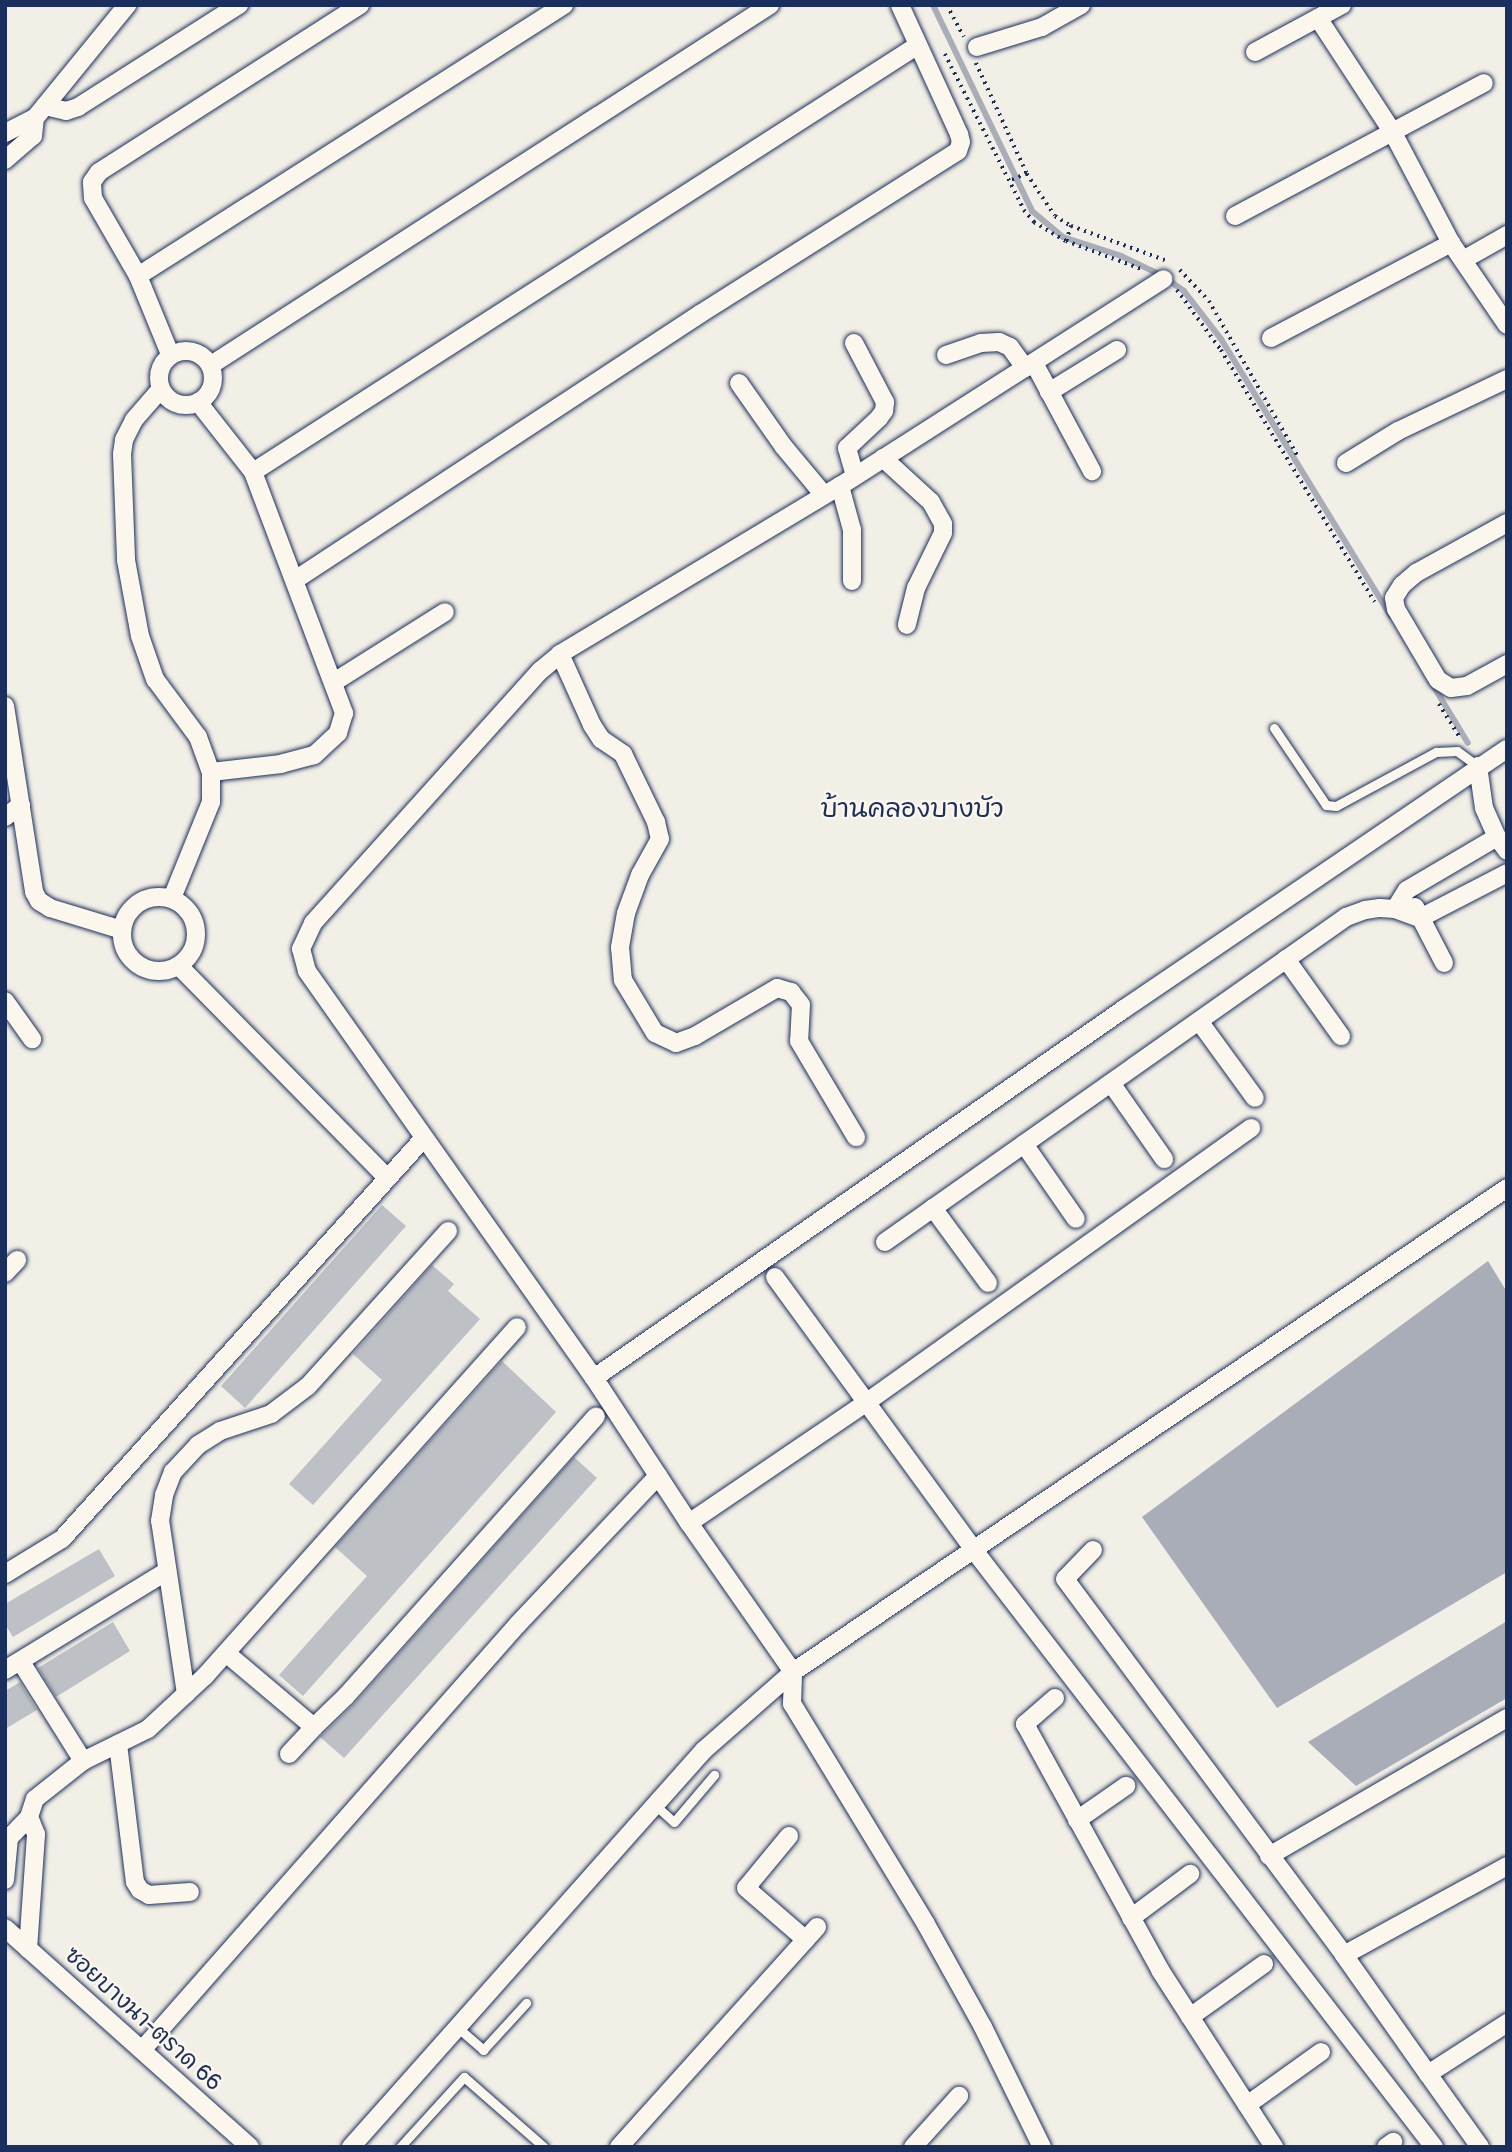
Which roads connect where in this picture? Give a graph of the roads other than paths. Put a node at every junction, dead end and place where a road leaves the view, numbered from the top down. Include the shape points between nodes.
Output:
1 (127, 5) edge
2 (239, 5) edge
3 (360, 5) edge
4 (564, 5) edge
5 (770, 5) edge
6 (900, 5) edge
7 (1081, 5) edge
8 (1342, 5) edge
9 (1318, 18) junction
10 (918, 45) junction
11 (972, 49) road end
12 (1255, 51) dead end
13 (1484, 83) dead end
14 (40, 112) junction
15 (1392, 131) junction
16 (5, 133) edge
17 (5, 160) edge
18 (1235, 216) dead end
19 (1507, 235) edge
20 (1451, 243) junction
21 (1463, 260) junction
22 (138, 276) junction
23 (1164, 279) road end
24 (1507, 325) edge
25 (1271, 338) dead end
26 (854, 343) dead end
27 (1117, 350) dead end
28 (170, 354) junction
29 (946, 355) dead end
30 (211, 366) junction
31 (1029, 366) junction
32 (1507, 379) edge
33 (739, 383) dead end
34 (160, 390) junction
35 (1049, 392) junction
36 (198, 402) junction
37 (883, 458) junction
38 (1346, 463) dead end
39 (1093, 471) dead end
40 (253, 472) junction
41 (848, 481) junction
42 (824, 495) junction
43 (1507, 523) edge
44 (295, 580) junction
45 (852, 581) dead end
46 (445, 612) dead end
47 (906, 625) dead end
48 (560, 654) junction
49 (1507, 664) edge
50 (334, 682) junction
51 (5, 706) edge
52 (1274, 728) dead end
53 (1507, 749) edge
54 (1478, 766) junction
55 (211, 772) junction
56 (21, 805) junction
57 (5, 817) edge
58 (1502, 844) edge
59 (1507, 873) edge
60 (1407, 890) junction
61 (172, 898) junction
62 (1395, 909) junction
63 (1420, 918) junction
64 (122, 930) junction
65 (1286, 959) junction
66 (1444, 963) dead end
67 (179, 966) junction
68 (5, 1001) edge
69 (1199, 1021) junction
70 (1341, 1036) dead end
71 (32, 1039) dead end
72 (1111, 1083) junction
73 (1255, 1098) dead end
74 (1251, 1128) dead end
75 (856, 1137) dead end
76 (423, 1139) junction
77 (1024, 1144) junction
78 (1164, 1159) dead end
79 (387, 1178) junction
80 (1507, 1188) edge
81 (933, 1208) junction
82 (1076, 1219) dead end
83 (448, 1231) dead end
84 (885, 1242) dead end
85 (775, 1277) dead end
86 (988, 1283) dead end
87 (516, 1327) dead end
88 (594, 1378) junction
89 (867, 1402) junction
90 (596, 1416) dead end
91 (658, 1476) junction
92 (689, 1523) junction
93 (973, 1549) junction
94 (1093, 1549) dead end
95 (167, 1571) junction
96 (5, 1574) edge
97 (226, 1653) junction
98 (13, 1666) edge
99 (793, 1672) junction
100 (186, 1694) junction
101 (1055, 1698) dead end
102 (1507, 1718) edge
103 (314, 1727) junction
104 (118, 1744) junction
105 (289, 1754) dead end
106 (83, 1761) junction
107 (714, 1775) dead end
108 (1126, 1786) dead end
109 (655, 1805) junction
110 (29, 1817) junction
111 (1077, 1820) junction
112 (789, 1836) dead end
113 (1269, 1856) junction
114 (1507, 1866) edge
115 (1190, 1874) dead end
116 (5, 1880) edge
117 (190, 1892) dead end
118 (1131, 1918) junction
119 (5, 1928) edge
120 (28, 1950) junction
121 (1344, 1955) junction
122 (1264, 1964) dead end
123 (526, 2003) dead end
124 (1190, 2017) junction
125 (1507, 2023) edge
126 (457, 2027) junction
127 (142, 2050) junction
128 (1321, 2052) dead end
129 (1428, 2074) junction
130 (959, 2096) dead end
131 (1247, 2105) junction
132 (250, 2147) edge
133 (351, 2147) edge
134 (400, 2147) edge
135 (544, 2147) edge
136 (619, 2147) edge
137 (913, 2147) edge
138 (1042, 2147) edge
139 (1274, 2147) edge
140 (1434, 2147) edge
141 (1480, 2147) edge

1 - 14 street
2 - 14 street via 78,107
3 - 22 street via 99,172 92,182 93,198
4 - 22 street
5 - 30 street
6 - 10 street
7 - 11 street via 1042,27
8 - 9 street
9 - 12 street
9 - 15 street
10 - 40 street
10 - 44 street via 959,134 958,151
13 - 15 street
14 - 16 street
14 - 17 street via 33,136
15 - 18 street
15 - 20 street
19 - 21 street
20 - 21 street
20 - 25 street
21 - 24 street
22 - 28 street
23 - 31 street
26 - 41 street via 884,402 884,411 846,448
27 - 35 street
28 - 30 street via 193,351
28 - 34 street via 159,370
29 - 31 street via 999,342
30 - 36 street via 212,386
31 - 35 street
31 - 37 street
32 - 38 street via 1398,431
33 - 42 street
34 - 36 street via 176,404
34 - 55 street via 134,421 122,454 126,559 140,636 155,679 198,737
35 - 39 street
36 - 40 street
37 - 41 street
37 - 47 street via 931,502 943,524
40 - 44 street
41 - 42 street
41 - 45 street
42 - 48 street
43 - 49 street via 1416,573 1394,598 1438,680 1451,688 1466,686
44 - 50 street
46 - 50 street
48 - 75 street via 592,725 601,739 623,754 656,822 660,839 625,912 620,947 623,980 655,1033 676,1043 777,988 791,992 801,1004 799,1041
48 - 76 street via 313,923 301,949 307,971
50 - 55 street via 344,713 338,733 314,755 281,764
51 - 56 street
52 - 54 lane via 1326,805 1336,806 1436,752 1457,751
53 - 54 street
54 - 58 street via 1484,807
54 - 88 street
55 - 61 street via 211,802
56 - 57 street
56 - 64 street via 39,901
58 - 60 street
59 - 63 street
60 - 62 street
60 - 63 street
61 - 64 street via 139,902 124,919
61 - 67 street via 195,923 194,947
62 - 63 street
62 - 65 street via 1356,912
63 - 66 street
64 - 67 street via 122,942 134,962 156,971
65 - 69 street
65 - 70 street
67 - 79 street
68 - 71 street
69 - 72 street
69 - 73 street
72 - 77 street
72 - 78 street
74 - 89 street
76 - 79 street
76 - 88 street
77 - 81 street
77 - 82 street
79 - 96 street via 62,1539
80 - 93 street
81 - 84 street
81 - 86 street
83 - 95 street via 308,1386 271,1414 220,1431 186,1456 173,1472 159,1521
85 - 89 street
87 - 97 street
88 - 91 street
89 - 92 street
89 - 93 street
90 - 103 street
91 - 92 street
91 - 127 street via 518,1624
92 - 99 street
93 - 99 street
93 - 140 street
94 - 113 street via 1065,1579
95 - 98 street
95 - 100 street
97 - 100 street
97 - 103 street
98 - 106 street
99 - 109 street via 704,1750
99 - 138 street via 792,1704 984,2027
100 - 104 street via 148,1729
101 - 111 street via 1025,1724
102 - 113 street
103 - 105 street
104 - 106 street
104 - 117 street via 135,1882 149,1895
106 - 110 street via 35,1799
107 - 109 lane via 674,1822
108 - 111 street
109 - 126 street
110 - 116 street via 9,1838
110 - 120 street via 36,1833
111 - 118 street
112 - 136 street via 746,1888 812,1934
113 - 121 street
114 - 121 street
115 - 118 street
118 - 124 street
119 - 120 street, ซอยบางนา-ตราด 66
120 - 127 street, ซอยบางนา-ตราด 66
121 - 129 street
122 - 124 street
123 - 126 lane via 483,2050
124 - 131 street
125 - 129 street
126 - 133 street
127 - 132 street, ซอยบางนา-ตราด 66
128 - 131 street
129 - 141 street
130 - 137 street
131 - 139 street
134 - 135 lane via 464,2077

